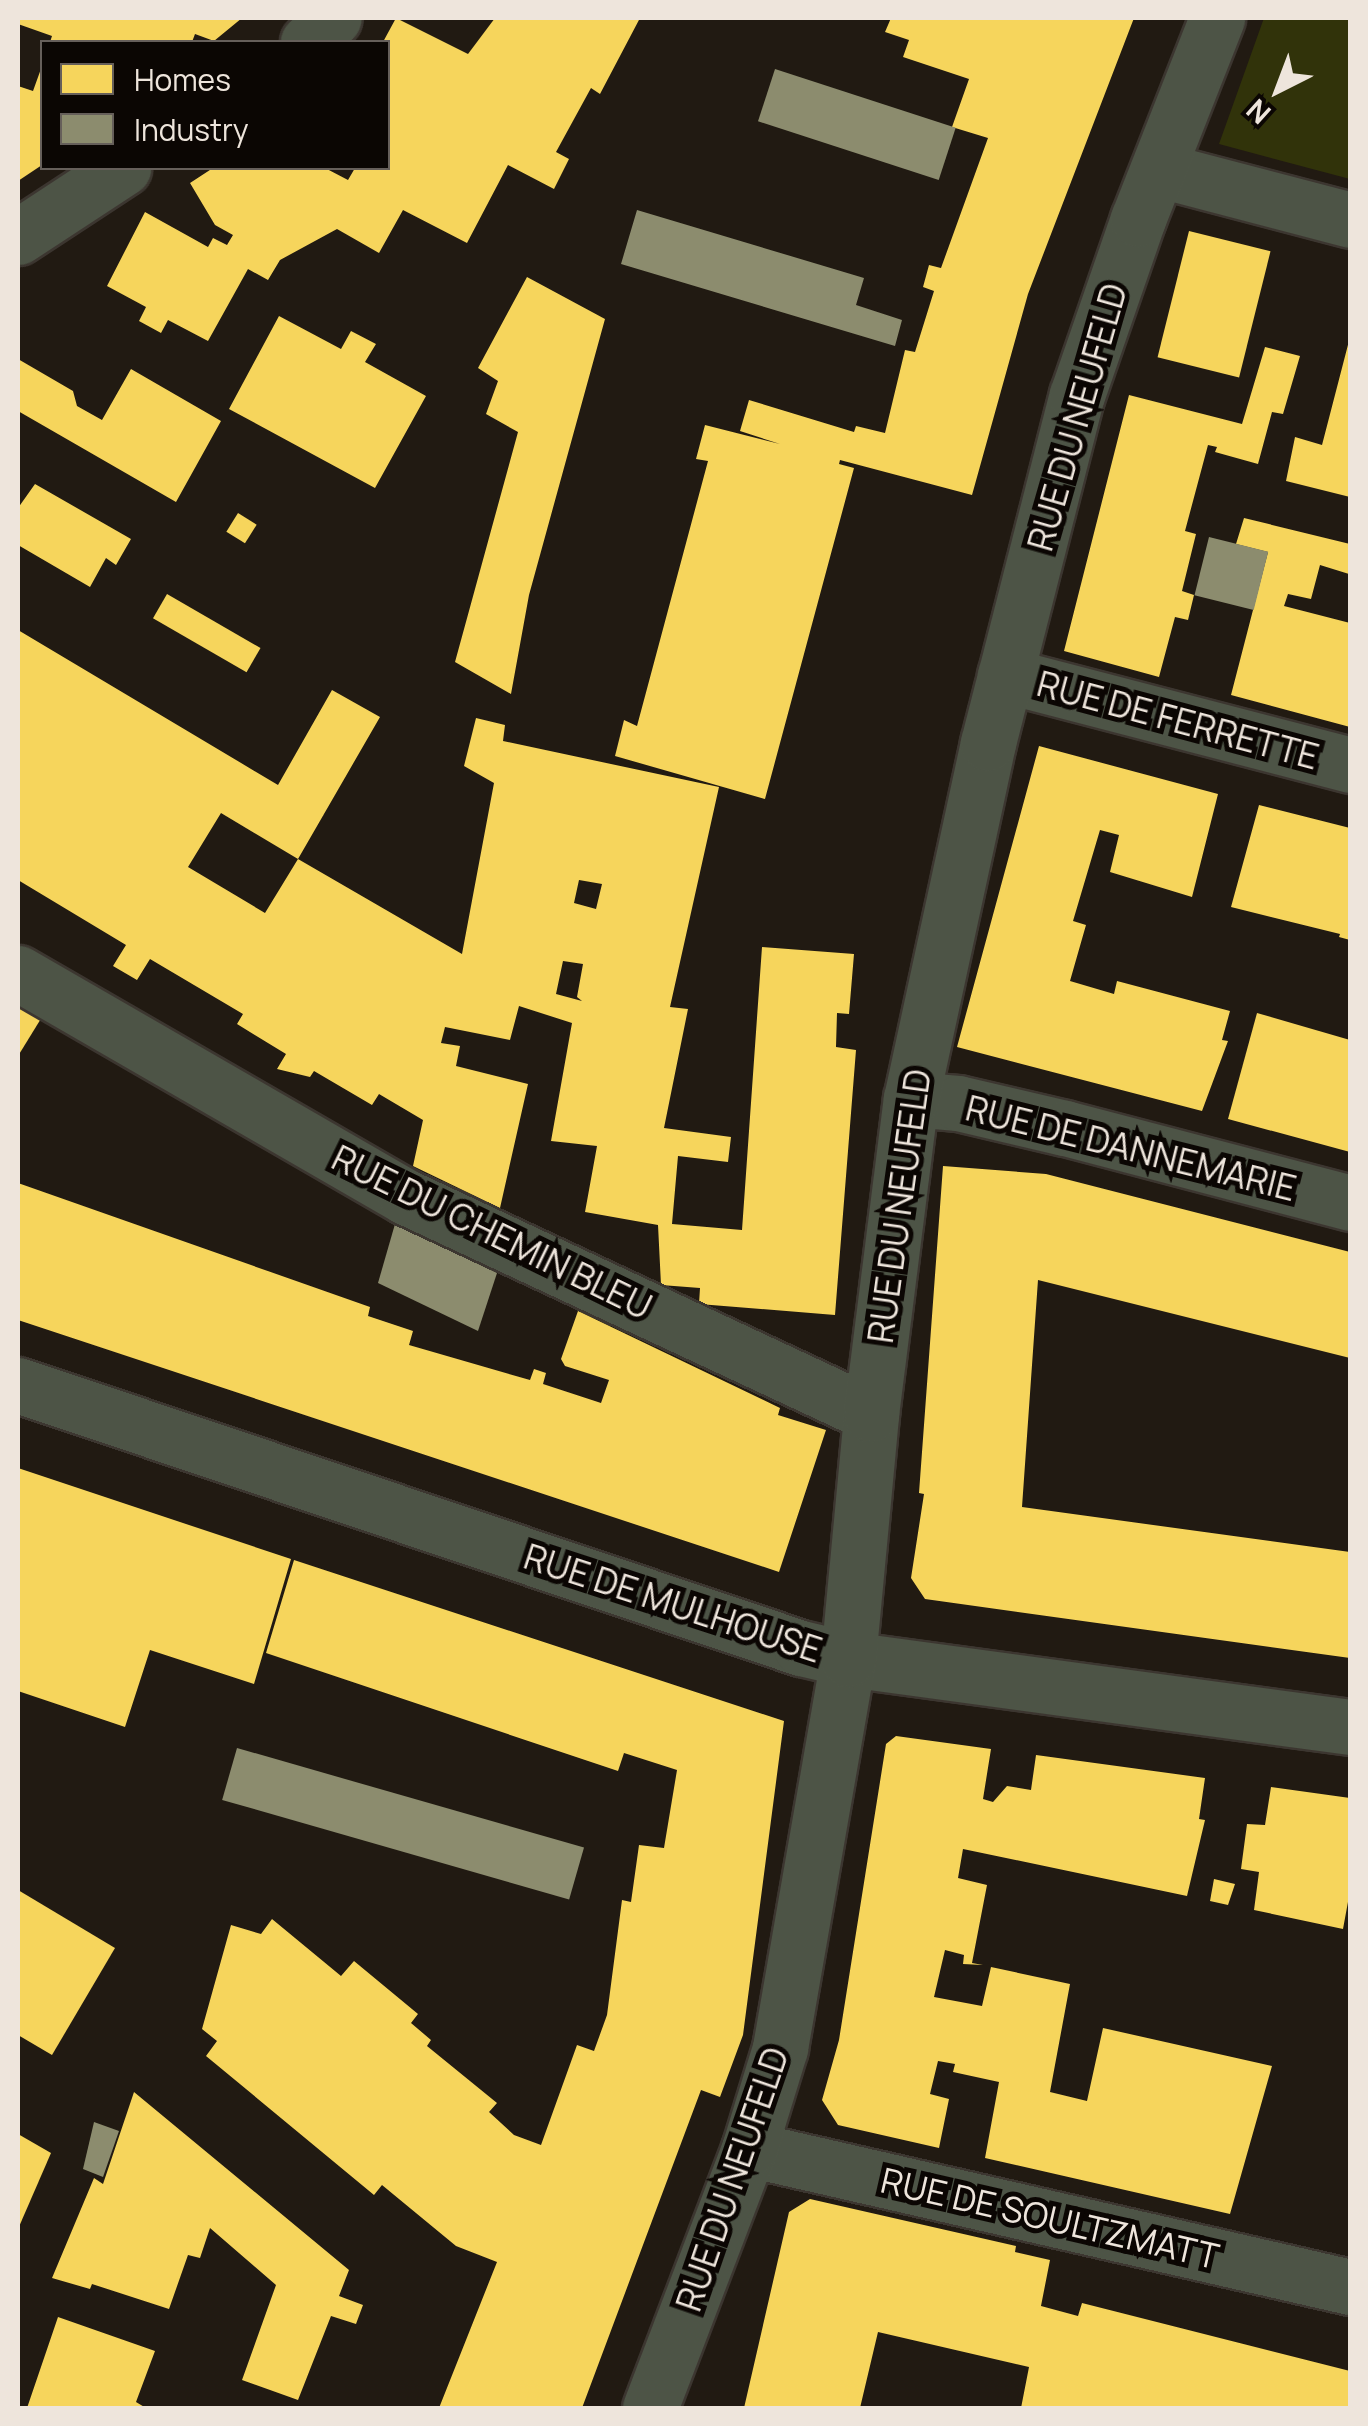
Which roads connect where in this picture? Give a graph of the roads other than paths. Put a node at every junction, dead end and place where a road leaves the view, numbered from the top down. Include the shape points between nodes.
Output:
1 (334, 18) edge
2 (1217, 18) edge
3 (310, 40) edge
4 (120, 170) edge
5 (1160, 170) junction
6 (1350, 220) edge
7 (18, 238) edge
8 (1004, 675) junction
9 (1350, 765) edge
10 (18, 972) edge
11 (911, 1099) junction
12 (1350, 1204) edge
13 (18, 1385) edge
14 (871, 1414) junction
15 (848, 1659) junction
16 (1350, 1728) edge
17 (749, 2149) junction
18 (1350, 2287) edge
19 (650, 2408) edge

1 - 3 street
2 - 5 street, RUE DU NEUFELD
4 - 7 street
5 - 6 street
5 - 8 street, RUE DU NEUFELD via 1077,395
8 - 9 street, RUE DE FERRETTE
8 - 11 street, RUE DU NEUFELD
10 - 14 street, RUE DU CHEMIN BLEU via 406,1197
11 - 12 street, RUE DE DANNEMARIE via 1048,1124
11 - 14 street, RUE DU NEUFELD
13 - 15 street, RUE DE MULHOUSE
14 - 15 street, RUE DU NEUFELD
15 - 16 street, RUE DE MULHOUSE
15 - 17 street, RUE DU NEUFELD via 780,2048
17 - 18 street, RUE DE SOULTZMATT
17 - 19 street, RUE DU NEUFELD

